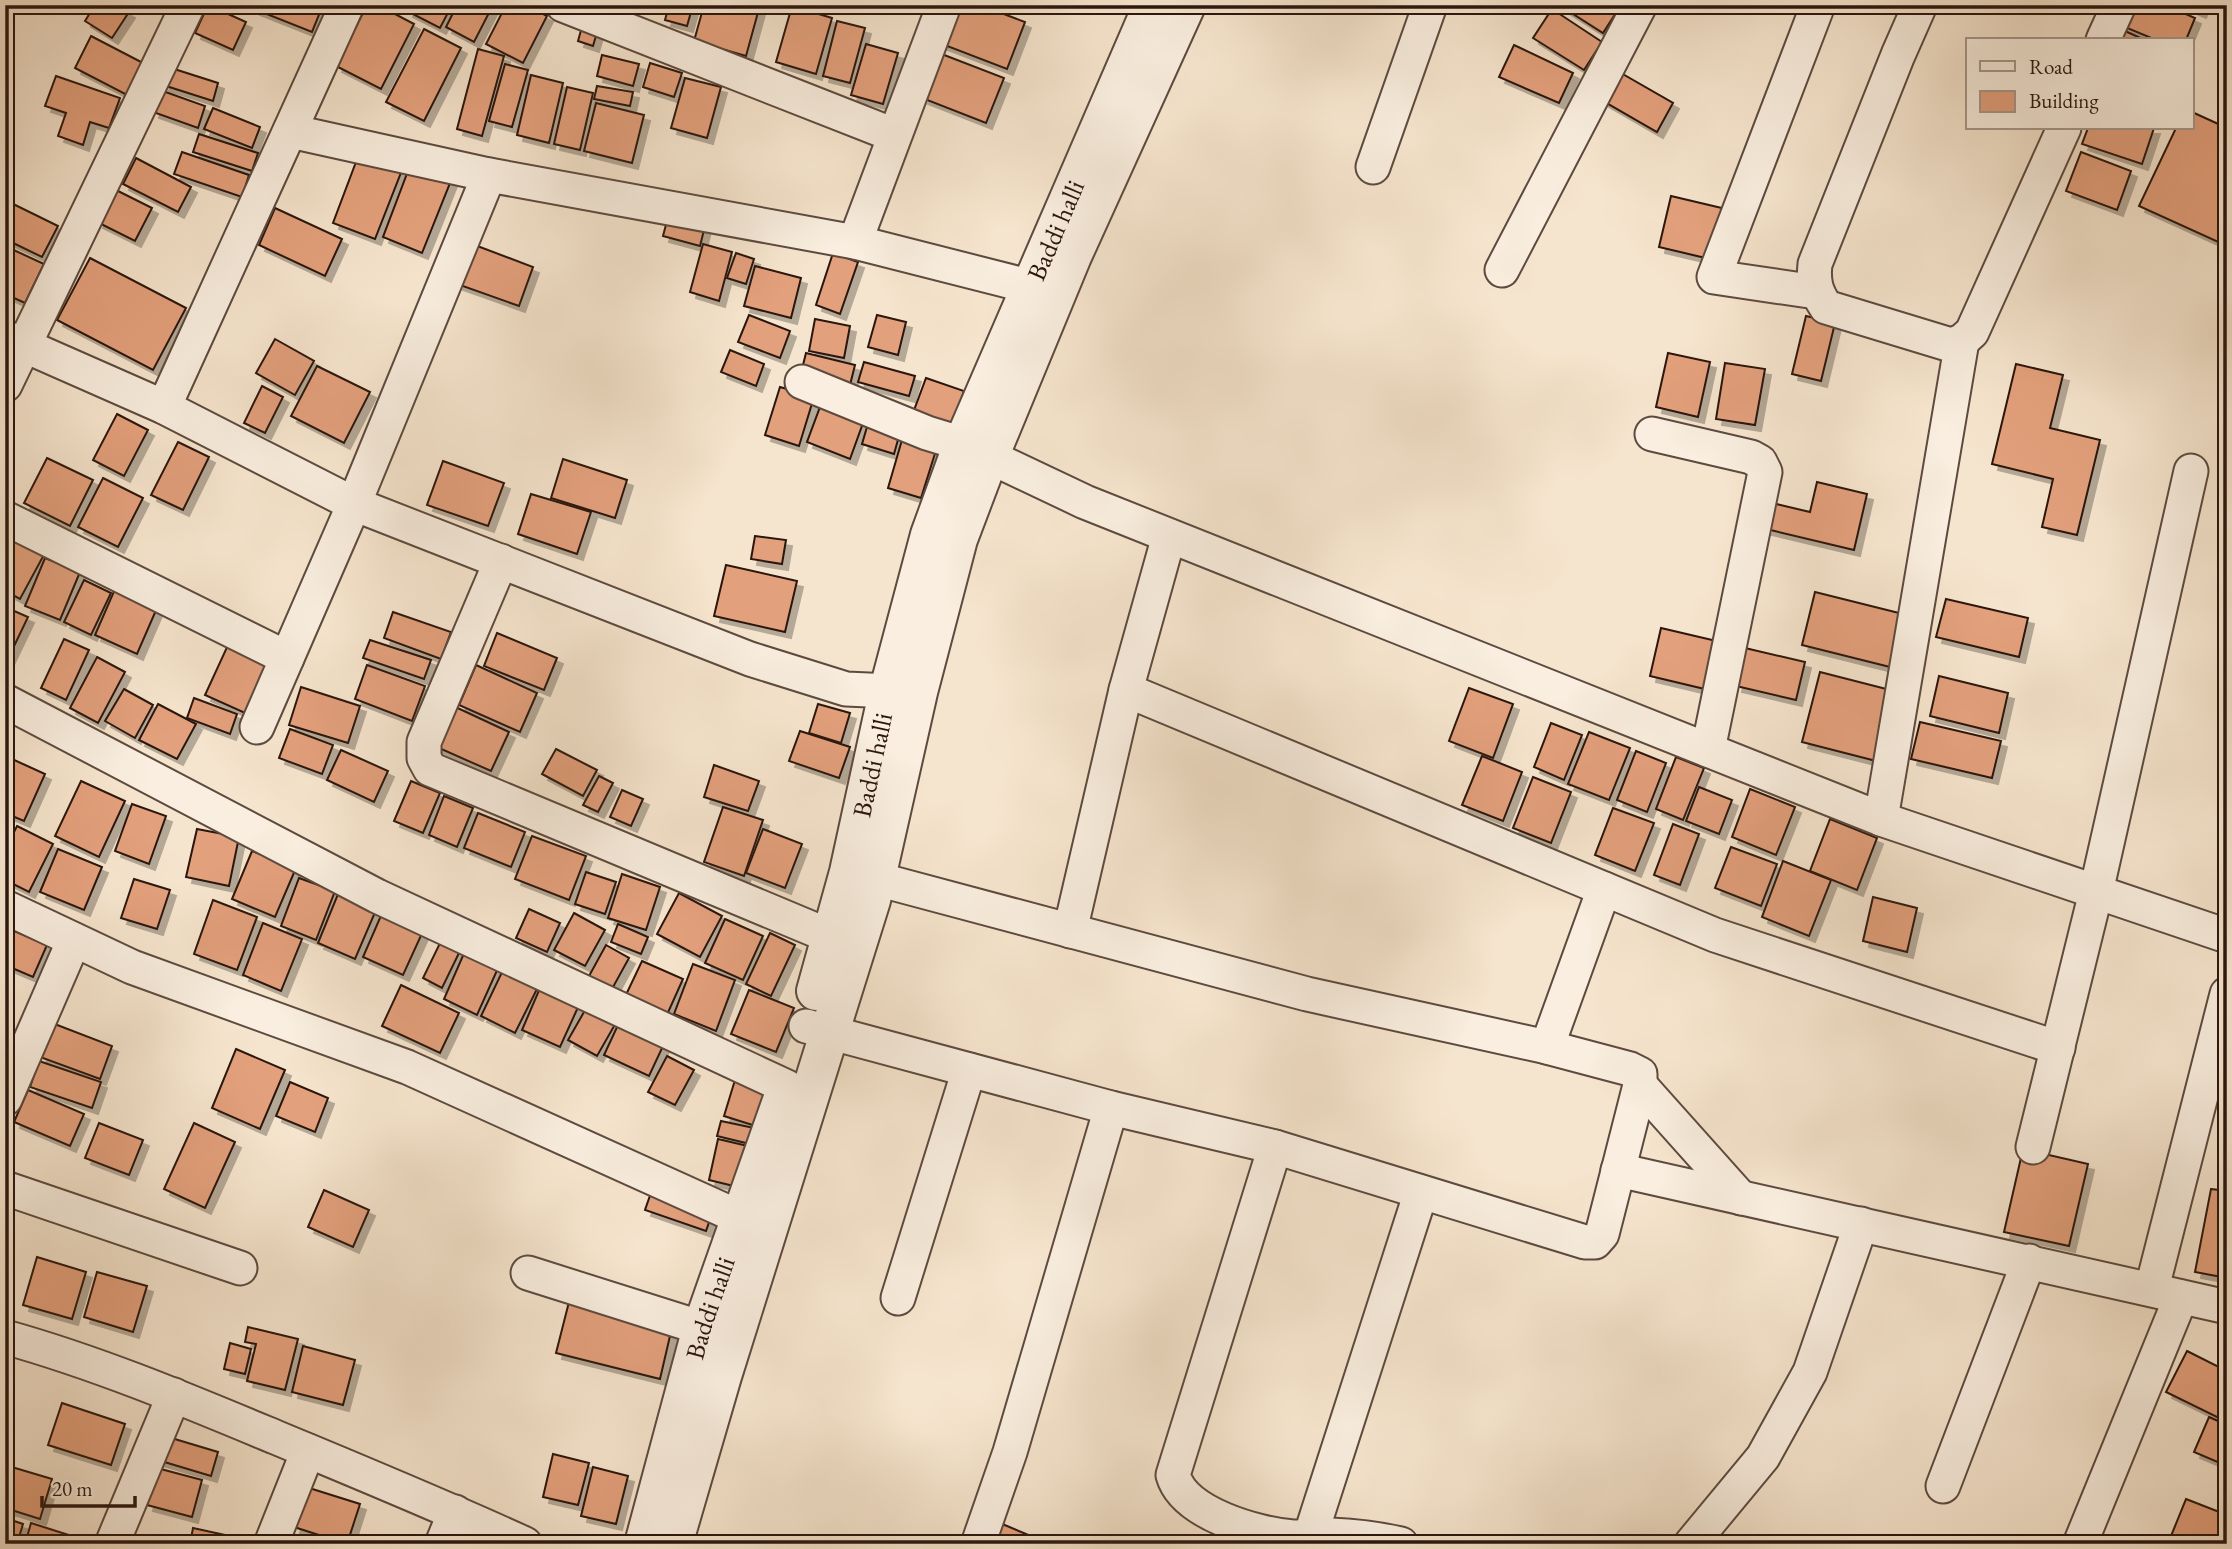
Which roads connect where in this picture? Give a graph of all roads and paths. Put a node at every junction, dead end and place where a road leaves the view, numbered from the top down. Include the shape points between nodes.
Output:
1 (188, 5) edge
2 (347, 5) edge
3 (563, 5) edge
4 (944, 5) edge
5 (1153, 5) edge
6 (1186, 5) edge
7 (1430, 5) edge
8 (1640, 5) edge
9 (1818, 5) edge
10 (1920, 5) edge
11 (2119, 5) edge
12 (2104, 38) edge
13 (2063, 130) edge
14 (290, 131) junction
15 (894, 135) junction
16 (1373, 167) dead end
17 (489, 175) junction
18 (855, 242) junction
19 (1502, 270) dead end
20 (1032, 287) junction
21 (1816, 292) junction
22 (15, 341) edge
23 (1962, 341) junction
24 (802, 382) dead end
25 (5, 385) edge
26 (164, 407) junction
27 (1652, 434) dead end
28 (976, 450) junction
29 (2191, 471) dead end
30 (354, 504) junction
31 (5, 518) edge
32 (1169, 536) junction
33 (501, 561) junction
34 (287, 658) junction
35 (1126, 690) junction
36 (903, 692) junction
37 (5, 701) edge
38 (257, 727) dead end
39 (1709, 750) junction
40 (1881, 819) junction
41 (877, 879) junction
42 (1604, 889) junction
43 (2096, 892) junction
44 (5, 907) edge
45 (1070, 931) junction
46 (2227, 936) edge
47 (832, 937) junction
48 (74, 940) junction
49 (2227, 994) edge
50 (818, 1029) junction
51 (1547, 1047) junction
52 (2058, 1048) junction
53 (969, 1070) junction
54 (1640, 1084) junction
55 (786, 1087) junction
56 (5, 1100) edge
57 (1111, 1108) junction
58 (1275, 1147) junction
59 (2032, 1147) dead end
60 (1618, 1170) junction
61 (5, 1188) edge
62 (1422, 1192) junction
63 (1741, 1198) junction
64 (739, 1217) junction
65 (1861, 1224) junction
66 (2029, 1261) junction
67 (240, 1268) dead end
68 (528, 1273) dead end
69 (2167, 1292) junction
70 (898, 1298) dead end
71 (2227, 1307) edge
72 (702, 1328) junction
73 (5, 1337) edge
74 (174, 1395) junction
75 (308, 1451) junction
76 (1942, 1486) dead end
77 (455, 1512) junction
78 (1310, 1537) junction
79 (112, 1544) edge
80 (271, 1544) edge
81 (442, 1544) edge
82 (525, 1544) edge
83 (644, 1544) edge
84 (673, 1544) edge
85 (978, 1544) edge
86 (1401, 1544) edge
87 (1690, 1544) edge
88 (2080, 1544) edge

1 - 22 street
2 - 14 street
3 - 15 street
4 - 15 street
5 - 20 street, Baddi halli
6 - 28 street via 1072,256
7 - 16 street
8 - 19 street
9 - 21 street via 1714,277
10 - 21 street via 1815,264
11 - 12 street
13 - 23 street via 1972,332
14 - 17 street
14 - 26 street
15 - 18 street
17 - 18 street
17 - 30 street
18 - 20 street
20 - 28 street, Baddi halli
21 - 23 street via 1826,306 1951,345
22 - 25 street
22 - 26 street
23 - 40 street
24 - 28 street
26 - 30 street
27 - 39 street via 1751,457 1765,472
28 - 32 street via 1084,502
28 - 36 street, Baddi halli via 930,535
29 - 43 street
30 - 33 street
30 - 34 street
31 - 34 street
32 - 35 street
32 - 39 street
33 - 36 street via 750,659 846,690
33 - 47 street via 424,742 430,769
34 - 38 street
35 - 42 street
35 - 45 street
36 - 41 street
36 - 47 street, Baddi halli
37 - 55 street via 377,896
39 - 40 street
40 - 43 street
41 - 45 street
41 - 50 street
42 - 51 street
42 - 52 street via 1715,935
43 - 46 street
43 - 52 street
44 - 48 street
45 - 51 street via 1307,994
47 - 50 street, Baddi halli
48 - 56 street
48 - 64 street via 132,967 407,1067
49 - 69 street
50 - 53 street
50 - 55 street, Baddi halli
50 - 84 street
51 - 54 street via 1630,1069 1640,1074
52 - 59 street
53 - 57 street
53 - 70 street
54 - 60 street
54 - 63 street
55 - 64 street, Baddi halli
57 - 58 street
57 - 85 street via 1010,1452
58 - 62 street
58 - 78 street via 1173,1475 1180,1490 1196,1505 1218,1516 1255,1530
60 - 62 street via 1602,1234 1595,1242
60 - 63 street
61 - 67 street
62 - 78 street
63 - 65 street
64 - 72 street, Baddi halli
65 - 66 street
65 - 87 street via 1810,1372 1763,1457
66 - 69 street
66 - 76 street
68 - 72 street
69 - 71 street
69 - 88 street
72 - 83 street, Baddi halli
73 - 74 street
74 - 75 street
74 - 79 street
75 - 77 street
75 - 80 street
77 - 81 street
77 - 82 street
78 - 86 street

